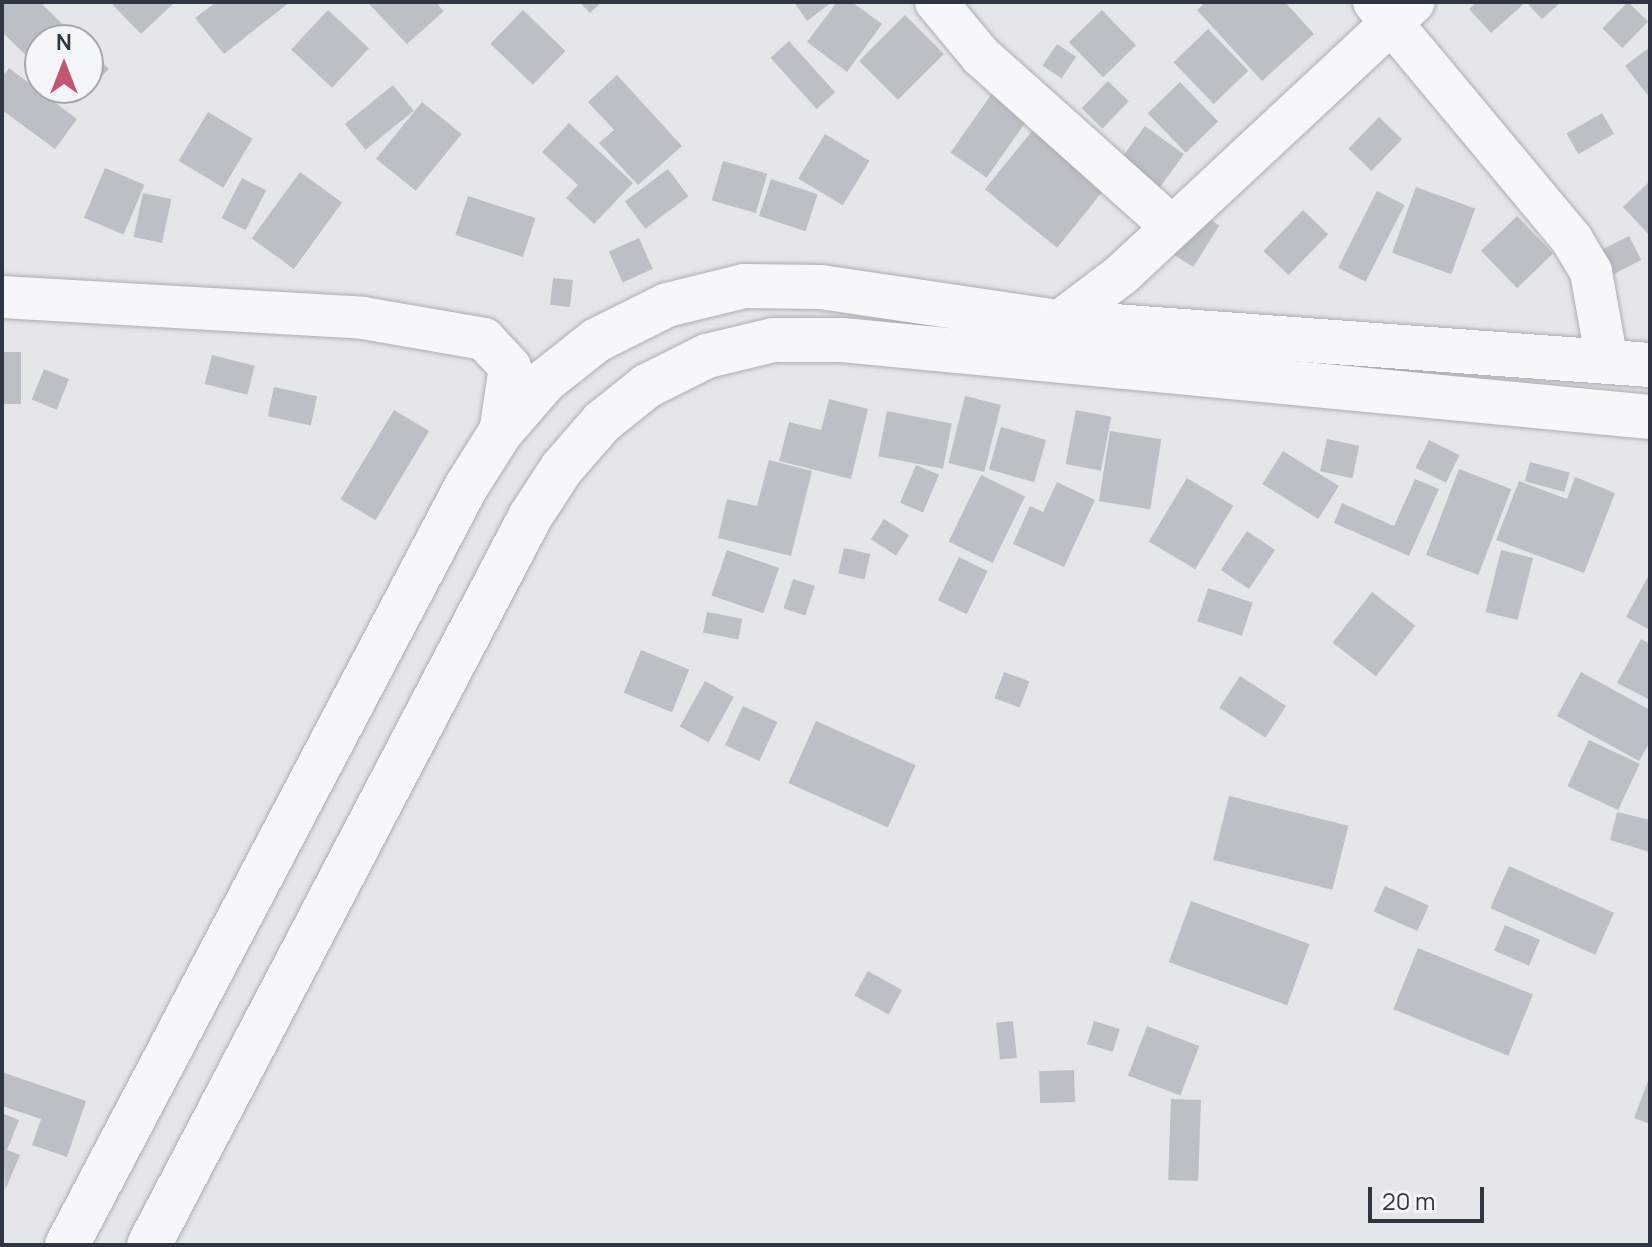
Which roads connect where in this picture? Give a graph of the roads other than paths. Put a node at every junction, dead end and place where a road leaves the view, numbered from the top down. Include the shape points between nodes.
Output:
1 (936, 2) edge
2 (1392, 9) edge
3 (1172, 227) junction
4 (2, 297) edge
5 (1059, 322) junction
6 (1607, 362) junction
7 (1650, 365) edge
8 (1650, 417) edge
9 (500, 433) junction
10 (67, 1245) edge
11 (149, 1245) edge

1 - 3 street via 981,56
2 - 3 street
2 - 6 street via 1572,240 1591,272
3 - 5 street
4 - 9 street via 363,318 484,339 510,367
5 - 6 street
5 - 9 street via 821,287 744,286 667,305 597,340 545,381
6 - 7 street
8 - 11 street via 842,340 773,340 707,356 647,386 602,422 562,468 530,517
9 - 10 street via 466,487

